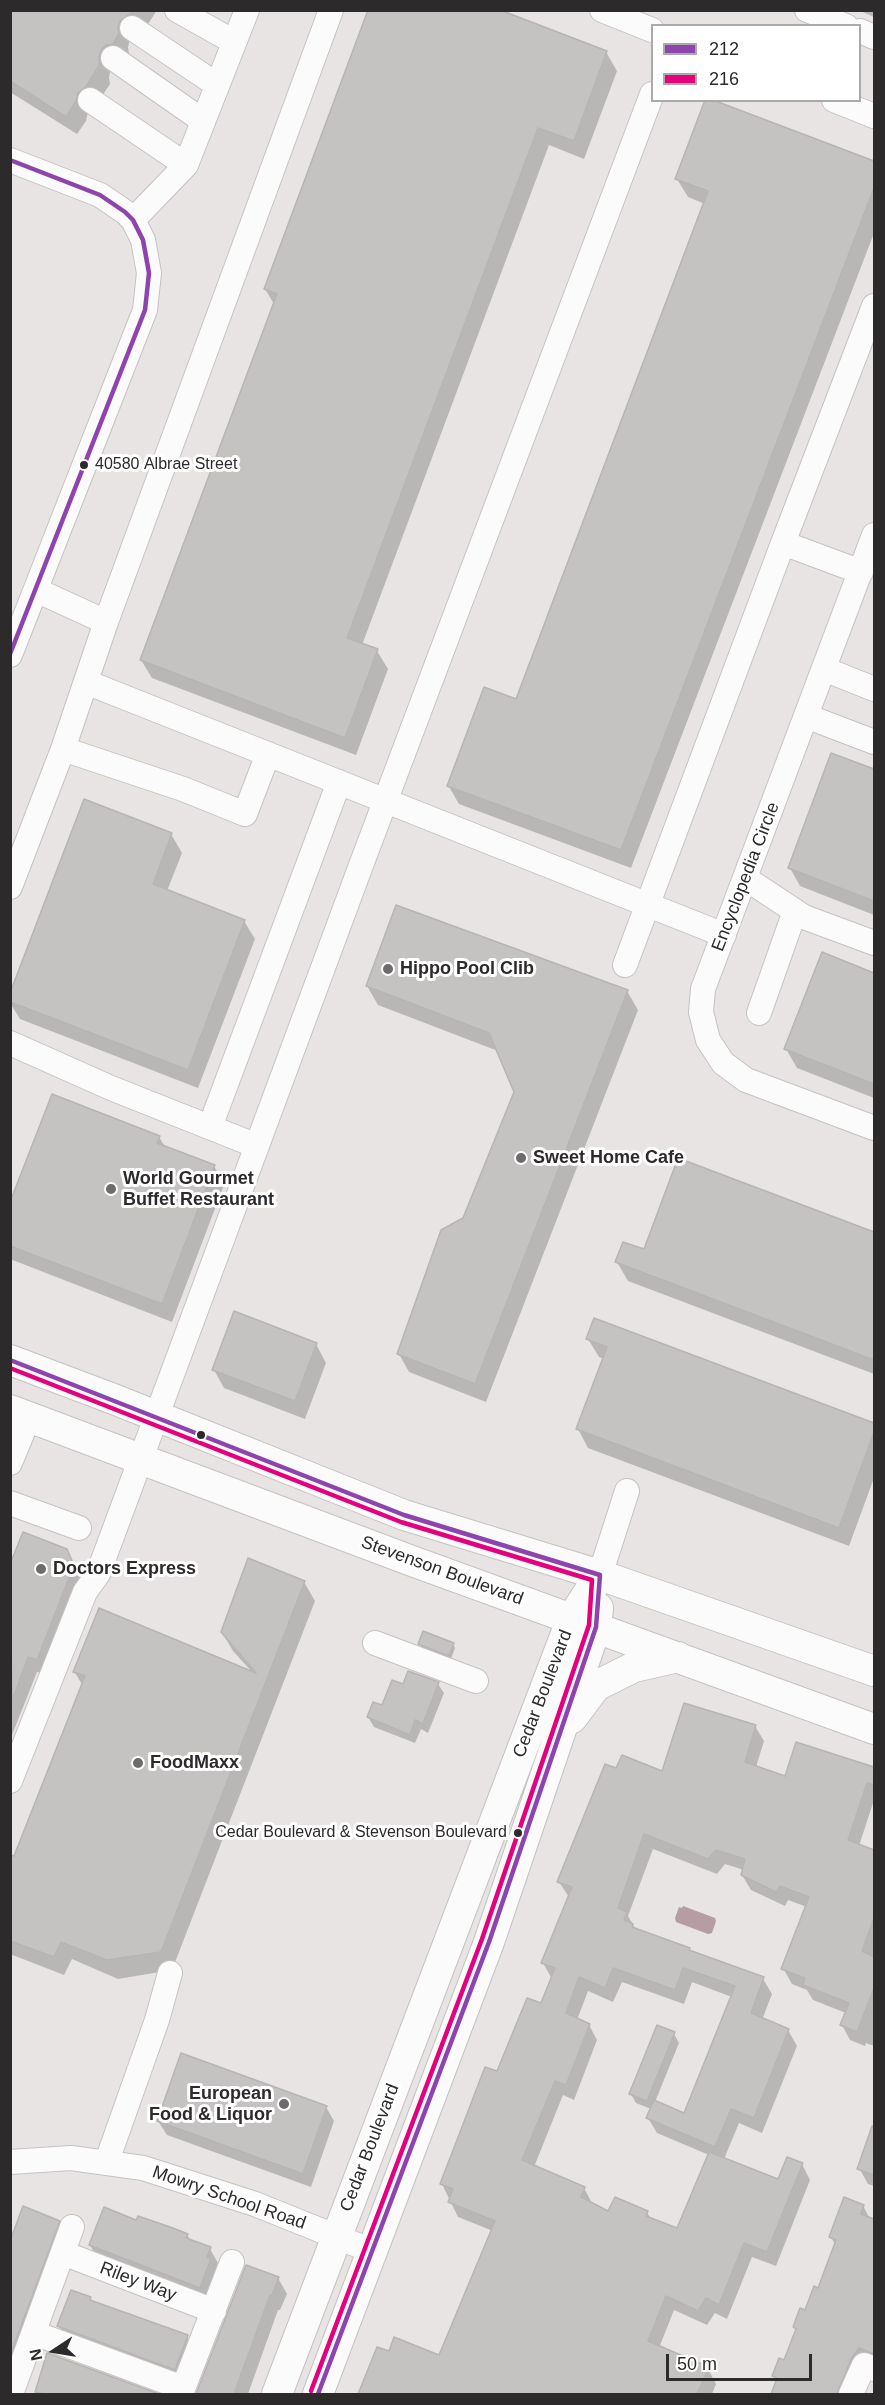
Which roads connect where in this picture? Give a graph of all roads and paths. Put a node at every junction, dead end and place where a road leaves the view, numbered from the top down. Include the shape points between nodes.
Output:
1 (177, 10) edge
2 (247, 10) edge
3 (331, 10) edge
4 (602, 10) edge
5 (807, 10) edge
6 (841, 24) edge
7 (132, 28) dead end
8 (651, 30) edge
9 (234, 42) junction
10 (113, 58) dead end
11 (217, 85) junction
12 (651, 97) edge
13 (90, 100) dead end
14 (839, 102) edge
15 (874, 116) edge
16 (203, 121) junction
17 (10, 160) edge
18 (186, 165) junction
19 (133, 220) junction
20 (874, 306) edge
21 (874, 536) edge
22 (783, 543) junction
23 (861, 572) junction
24 (36, 590) junction
25 (106, 622) junction
26 (10, 655) edge
27 (824, 669) junction
28 (86, 682) junction
29 (874, 689) edge
30 (806, 716) junction
31 (874, 741) edge
32 (63, 749) junction
33 (268, 754) junction
34 (339, 782) junction
35 (386, 801) junction
36 (745, 879) junction
37 (10, 887) edge
38 (646, 904) junction
39 (795, 911) junction
40 (724, 935) junction
41 (874, 943) edge
42 (624, 965) dead end
43 (759, 1014) dead end
44 (10, 1042) edge
45 (210, 1127) junction
46 (874, 1128) edge
47 (257, 1146) junction
48 (10, 1360) edge
49 (20, 1414) edge
50 (157, 1416) junction
51 (141, 1459) junction
52 (10, 1463) edge
53 (627, 1491) dead end
54 (10, 1503) edge
55 (79, 1528) dead end
56 (600, 1575) junction
57 (584, 1622) junction
58 (375, 1644) dead end
59 (678, 1657) junction
60 (874, 1671) edge
61 (476, 1681) dead end
62 (874, 1729) edge
63 (558, 1737) junction
64 (10, 1781) edge
65 (170, 1973) dead end
66 (106, 2161) junction
67 (10, 2162) edge
68 (72, 2227) dead end
69 (337, 2237) junction
70 (372, 2251) junction
71 (63, 2253) junction
72 (232, 2262) dead end
73 (214, 2311) junction
74 (34, 2333) junction
75 (874, 2368) edge
76 (182, 2391) edge
77 (11, 2394) edge
78 (277, 2394) edge
79 (318, 2394) edge
80 (851, 2394) edge

1 - 9 street
2 - 9 street
3 - 25 street
4 - 8 street
5 - 6 street
7 - 11 street
9 - 11 street
10 - 16 street
11 - 16 street
12 - 35 street
13 - 18 street
14 - 15 street
16 - 18 street
17 - 19 street via 100,195
18 - 19 street
19 - 24 street via 149,273 145,310
20 - 22 street
21 - 23 street, Encyclopedia Circle
22 - 23 street
22 - 38 street
23 - 27 street, Encyclopedia Circle
24 - 25 street
24 - 26 street
25 - 28 street
27 - 29 street
27 - 30 street, Encyclopedia Circle
28 - 32 street
28 - 33 street
30 - 31 street
30 - 36 street, Encyclopedia Circle
32 - 33 street via 245,814
32 - 37 street
33 - 34 street
34 - 35 street
34 - 45 street
35 - 38 street
35 - 47 street
36 - 39 street
36 - 40 street, Encyclopedia Circle
38 - 40 street
38 - 42 street
39 - 41 street
39 - 43 street
40 - 46 street, Encyclopedia Circle via 703,989 701,1012 708,1040 723,1063 746,1080
44 - 45 street
45 - 47 street
47 - 50 street
48 - 50 main road
49 - 51 main road, Stevenson Boulevard
49 - 52 street
50 - 51 street
50 - 56 main road via 404,1515
51 - 57 main road, Stevenson Boulevard
51 - 64 street via 98,1574 85,1592
53 - 56 street
54 - 55 street
56 - 57 main road, Cedar Boulevard
56 - 60 main road
57 - 59 main road, Stevenson Boulevard
57 - 63 main road, Cedar Boulevard
57 - 69 main road, Cedar Boulevard
58 - 61 street
59 - 62 main road, Stevenson Boulevard
59 - 63 main road via 634,1667 596,1686
63 - 70 main road, Cedar Boulevard via 489,1942
65 - 66 street
66 - 67 street, Mowry School Road via 71,2158
66 - 69 street, Mowry School Road via 185,2180
68 - 71 street
69 - 70 street, Mowry School Road
69 - 78 main road, Cedar Boulevard
70 - 79 main road, Cedar Boulevard
71 - 73 street, Riley Way
71 - 74 street
72 - 73 street
73 - 76 street
74 - 76 street
74 - 77 street
75 - 80 street via 864,2364

